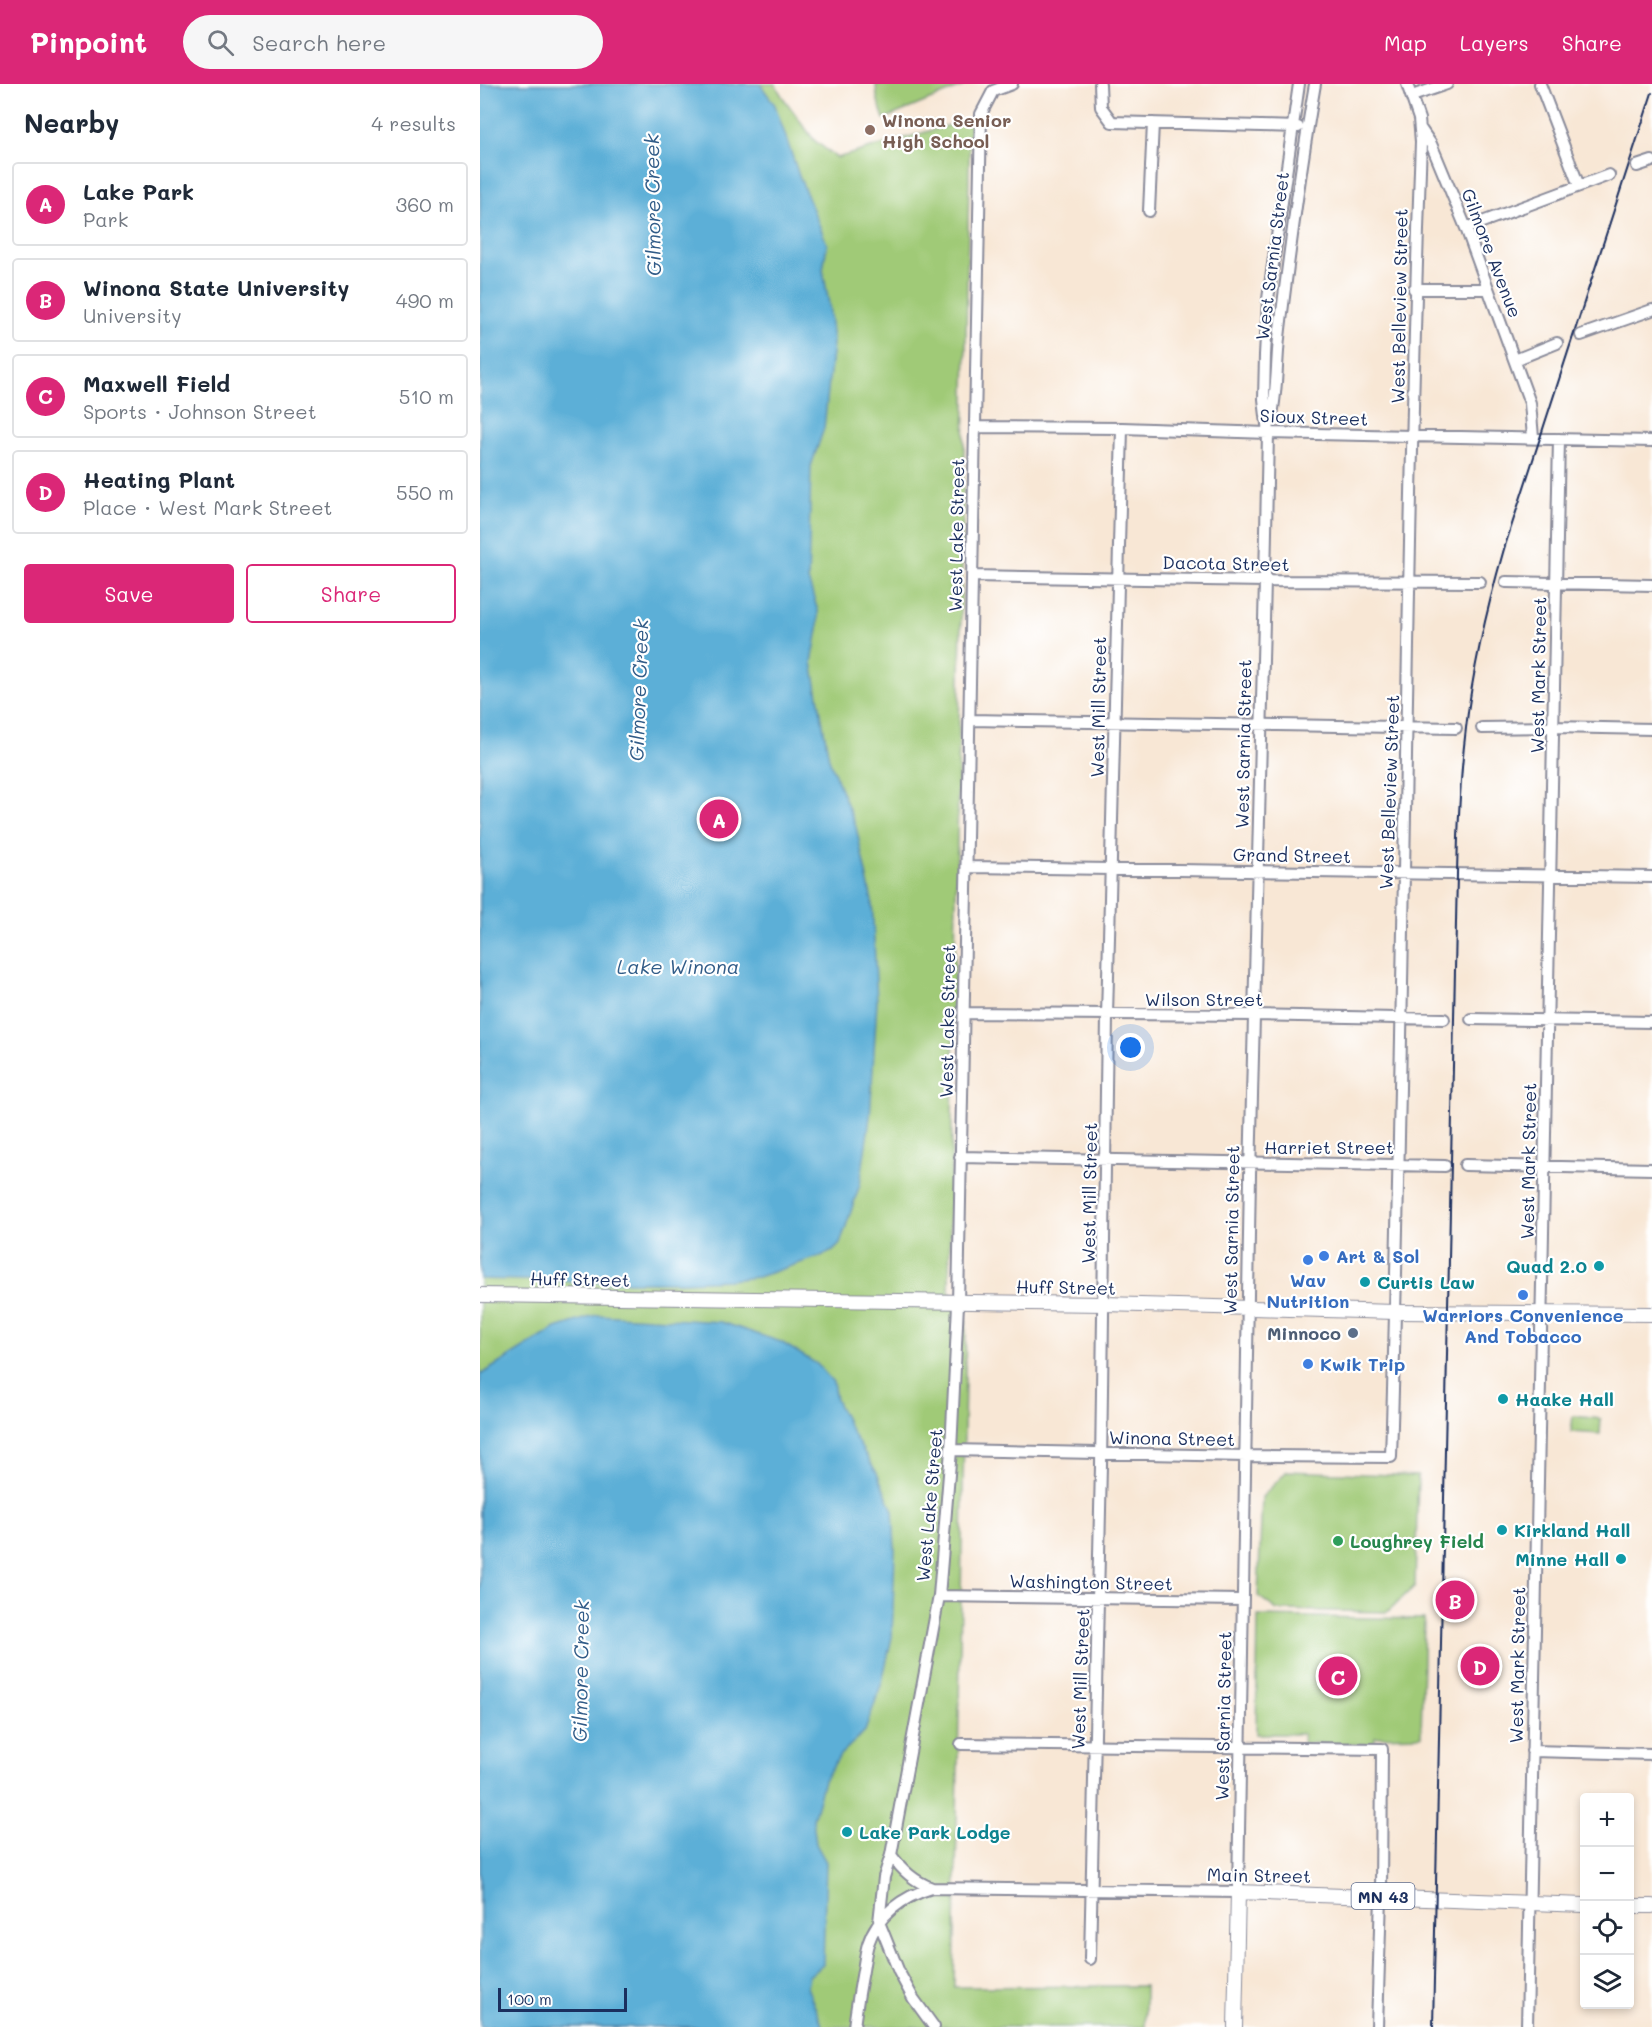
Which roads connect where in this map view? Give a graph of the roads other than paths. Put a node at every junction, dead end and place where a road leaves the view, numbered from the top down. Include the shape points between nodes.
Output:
1 (1012, 84) edge
2 (1100, 84) edge
3 (1299, 84) edge
4 (1315, 84) edge
5 (1407, 84) edge
6 (1447, 84) edge
7 (1540, 84) edge
8 (1412, 96) junction
9 (1153, 123) junction
10 (1292, 127) junction
11 (1308, 127) junction
12 (1420, 128) junction
13 (1652, 161) edge
14 (1637, 166) dead end
15 (1609, 175) dead end
16 (1579, 186) junction
17 (1149, 211) dead end
18 (1466, 228) junction
19 (1414, 289) junction
20 (1488, 290) junction
21 (1652, 310) edge
22 (1581, 334) dead end
23 (1557, 343) dead end
24 (1515, 360) junction
25 (975, 428) junction
26 (1122, 428) junction
27 (1268, 433) junction
28 (1413, 436) junction
29 (1533, 437) junction
30 (1559, 439) junction
31 (1652, 441) edge
32 (972, 576) junction
33 (1118, 578) junction
34 (1265, 581) junction
35 (1410, 581) junction
36 (1480, 582) dead end
37 (1506, 582) dead end
38 (1555, 582) junction
39 (1652, 585) edge
40 (971, 720) junction
41 (1114, 724) junction
42 (1261, 725) junction
43 (1554, 727) junction
44 (1408, 728) junction
45 (1456, 728) dead end
46 (1482, 728) dead end
47 (1652, 729) edge
48 (967, 867) junction
49 (1112, 869) junction
50 (1259, 872) junction
51 (1403, 874) junction
52 (1550, 876) junction
53 (1652, 876) edge
54 (964, 1013) junction
55 (1107, 1016) junction
56 (1254, 1016) junction
57 (1400, 1019) junction
58 (1444, 1019) dead end
59 (1471, 1019) dead end
60 (1547, 1020) junction
61 (1652, 1022) edge
62 (960, 1157) junction
63 (1106, 1161) junction
64 (1251, 1163) junction
65 (1398, 1164) junction
66 (1465, 1165) dead end
67 (1544, 1166) junction
68 (1445, 1167) dead end
69 (1652, 1168) edge
70 (480, 1295) edge
71 (958, 1304) junction
72 (1104, 1304) junction
73 (1248, 1309) junction
74 (1396, 1312) junction
75 (1541, 1313) junction
76 (1652, 1314) edge
77 (951, 1450) junction
78 (1102, 1453) junction
79 (1246, 1456) junction
80 (1391, 1457) joint
81 (939, 1596) junction
82 (1098, 1598) junction
83 (1244, 1600) junction
84 (961, 1744) dead end
85 (1094, 1745) junction
86 (1240, 1747) junction
87 (1532, 1751) junction
88 (1652, 1754) edge
89 (891, 1855) junction
90 (932, 1888) junction
91 (1091, 1890) junction
92 (1238, 1892) junction
93 (1381, 1896) junction
94 (1529, 1904) junction
95 (1580, 1905) edge
96 (1634, 1906) edge
97 (1652, 1906) edge
98 (879, 1922) junction
99 (1090, 1959) dead end
100 (854, 2027) edge
101 (934, 2027) edge
102 (1235, 2027) edge
103 (1377, 2027) edge
104 (1527, 2027) edge

1 - 25 street, West Lake Street via 993,91 981,114
2 - 9 street via 1101,107 1112,122
3 - 10 street, West Sarnia Street
4 - 11 street, West Sarnia Street
5 - 8 street, Gilmore Avenue
6 - 8 street
7 - 16 street
8 - 12 street, Gilmore Avenue
9 - 10 street
9 - 17 street
10 - 11 street
10 - 27 street, West Sarnia Street via 1268,299 1264,399
11 - 27 street, West Sarnia Street
12 - 18 street, Gilmore Avenue via 1431,144
12 - 19 street, West Belleview Street
13 - 14 street
15 - 16 street
16 - 18 street
18 - 20 street, Gilmore Avenue
19 - 20 street
19 - 28 street, West Belleview Street
20 - 24 street, Gilmore Avenue
21 - 22 street
23 - 24 street
24 - 29 street, Gilmore Avenue via 1530,403
25 - 26 street, Sioux Street
25 - 32 street, West Lake Street
26 - 27 street, Sioux Street
26 - 33 street, West Mill Street
27 - 28 street, Sioux Street
27 - 34 street, West Sarnia Street
28 - 29 street, Sioux Street
28 - 35 street, West Belleview Street
29 - 30 street, Sioux Street
30 - 31 street, Sioux Street
30 - 38 street, West Mark Street
32 - 33 street, Dacota Street
32 - 40 street, West Lake Street
33 - 34 street, Dacota Street
33 - 41 street, West Mill Street
34 - 35 street, Dacota Street
34 - 42 street, West Sarnia Street
35 - 36 street, Dacota Street
35 - 44 street, West Belleview Street
37 - 38 street
38 - 39 street
38 - 43 street, West Mark Street
40 - 41 street
40 - 48 street, West Lake Street
41 - 42 street
41 - 49 street, West Mill Street
42 - 44 street
42 - 50 street, West Sarnia Street
43 - 46 street
43 - 47 street
43 - 52 street, West Mark Street
44 - 45 street
44 - 51 street, West Belleview Street
48 - 49 street, Grand Street
48 - 54 street, West Lake Street
49 - 50 street, Grand Street
49 - 55 street, West Mill Street
50 - 51 street, Grand Street
50 - 56 street, West Sarnia Street
51 - 52 street, Grand Street
51 - 57 street, West Belleview Street
52 - 53 street, Grand Street
52 - 60 street, West Mark Street
54 - 55 street, Wilson Street
54 - 62 street, West Lake Street
55 - 56 street, Wilson Street
55 - 63 street, West Mill Street
56 - 57 street, Wilson Street
56 - 64 street, West Sarnia Street
57 - 58 street, Wilson Street
57 - 65 street, West Belleview Street
59 - 60 street
60 - 61 street
60 - 67 street, West Mark Street
62 - 63 street, Harriet Street
62 - 71 street, West Lake Street
63 - 64 street, Harriet Street
63 - 72 street, West Mill Street
64 - 65 street, Harriet Street
64 - 73 street, West Sarnia Street
65 - 68 street, Harriet Street
65 - 74 street, West Belleview Street
66 - 67 street
67 - 69 street
67 - 75 street, West Mark Street
70 - 71 main road, Huff Street
71 - 72 main road, Huff Street
71 - 77 street, West Lake Street
72 - 73 main road, Huff Street
72 - 78 street, West Mill Street
73 - 74 main road, Huff Street
73 - 79 street, West Sarnia Street
74 - 75 main road, Huff Street
74 - 80 street, West Belleview Street
75 - 76 main road, Huff Street
75 - 87 street, West Mark Street
77 - 78 street, Winona Street
77 - 81 street, West Lake Street
78 - 79 street, Winona Street
78 - 82 street, West Mill Street
79 - 80 street, Winona Street
79 - 83 street, West Sarnia Street
81 - 82 street, Washington Street
81 - 89 street, West Lake Street
82 - 83 street, Washington Street
82 - 85 street, West Mill Street
83 - 86 street, West Sarnia Street
84 - 85 street
85 - 86 street
85 - 91 street, West Mill Street
86 - 92 street, West Sarnia Street
86 - 93 street via 1382,1749
87 - 88 street
87 - 94 street, West Mark Street
89 - 90 street, Main Street via 917,1882
89 - 98 street, West Lake Street via 884,1877
90 - 91 street, Main Street
90 - 98 street, Main Street via 902,1900
91 - 92 street, Main Street
91 - 99 street, West Mill Street
92 - 93 main road, Main Street / MN 43
92 - 102 main road, West Sarnia Street
93 - 94 main road, Main Street / MN 43
93 - 103 street
94 - 95 main road, Main Street / MN 43
94 - 104 street, West Mark Street
96 - 97 main road
98 - 100 street via 868,1943
98 - 101 street via 899,1972

